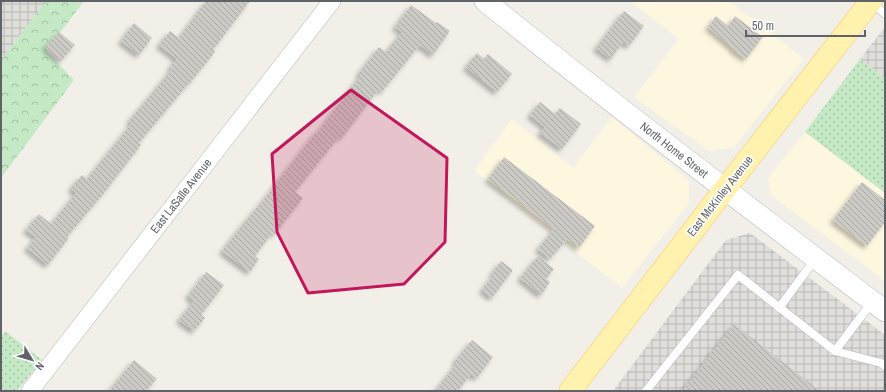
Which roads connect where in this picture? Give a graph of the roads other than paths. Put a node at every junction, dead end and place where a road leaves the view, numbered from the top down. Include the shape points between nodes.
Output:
1 (332, 1) edge
2 (485, 1) edge
3 (871, 1) edge
4 (885, 14) edge
5 (725, 189) junction
6 (816, 258) junction
7 (879, 307) edge
8 (779, 308) junction
9 (835, 351) junction
10 (884, 363) edge
11 (30, 391) edge
12 (571, 391) edge
13 (646, 391) edge

1 - 11 street, East LaSalle Avenue
2 - 5 street, North Home Street
3 - 4 lane
3 - 5 main road, East McKinley Avenue
5 - 6 street, North Home Street
5 - 12 main road, East McKinley Avenue
6 - 7 street, North Home Street
6 - 8 lane
7 - 9 lane
8 - 9 lane
8 - 13 lane via 738,275
9 - 10 lane

